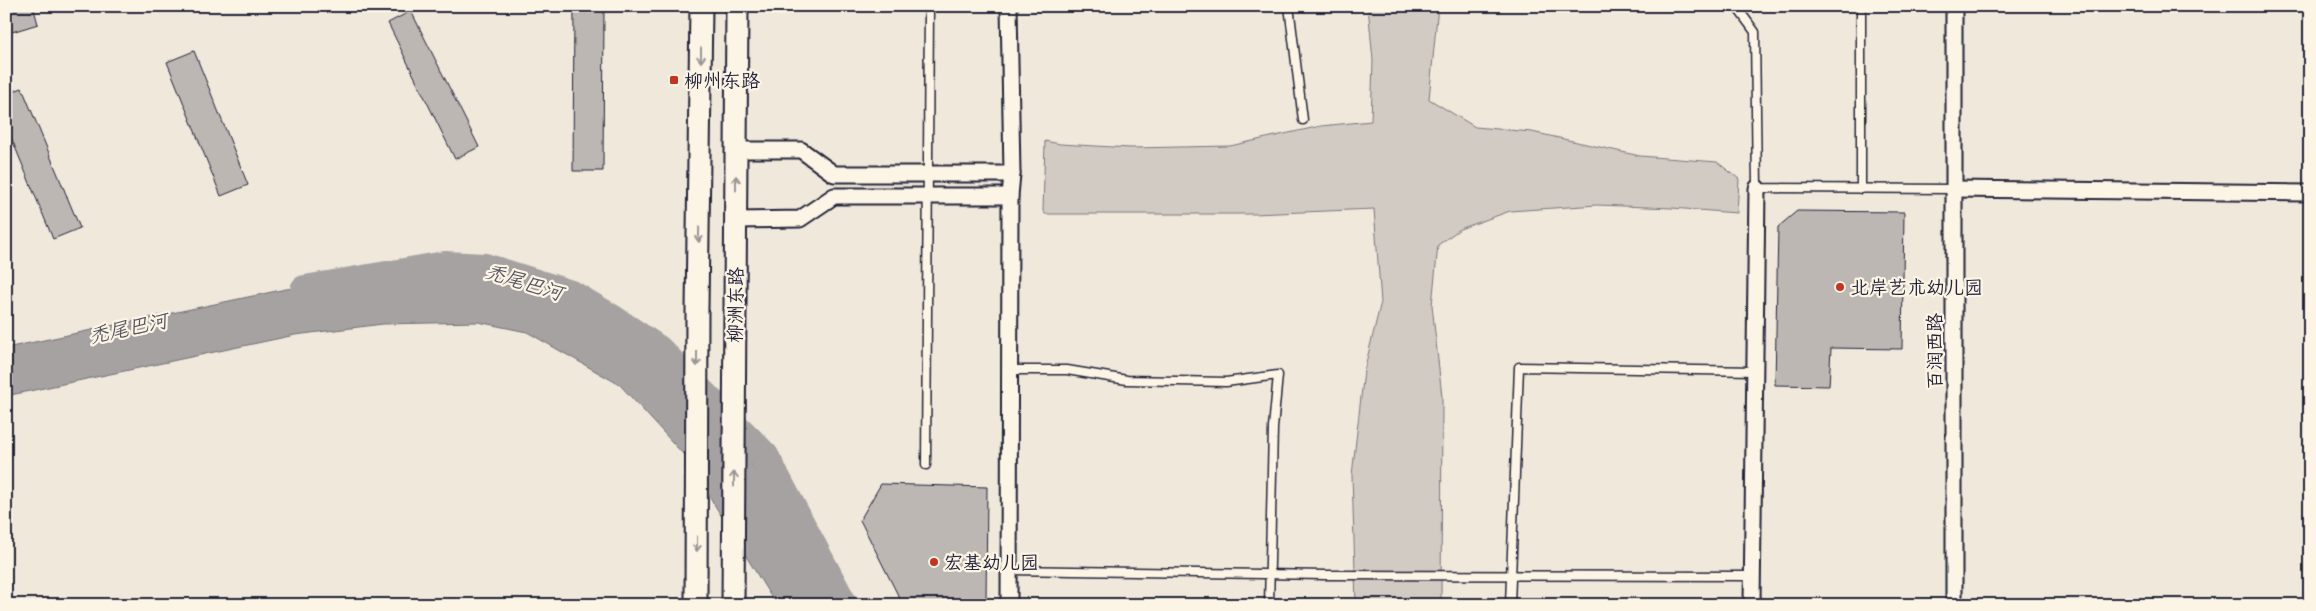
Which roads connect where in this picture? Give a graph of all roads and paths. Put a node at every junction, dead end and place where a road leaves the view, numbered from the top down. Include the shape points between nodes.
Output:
1 (702, 6) edge
2 (737, 6) edge
3 (929, 6) edge
4 (1009, 6) edge
5 (1290, 6) edge
6 (1736, 6) edge
7 (1862, 6) edge
8 (1954, 6) edge
9 (1303, 120) dead end
10 (736, 150) junction
11 (928, 174) junction
12 (1012, 174) junction
13 (1757, 188) junction
14 (1862, 188) junction
15 (1954, 189) junction
16 (2310, 193) edge
17 (928, 196) junction
18 (1010, 196) junction
19 (736, 220) junction
20 (1010, 370) junction
21 (1755, 371) junction
22 (926, 465) dead end
23 (1009, 570) junction
24 (1270, 574) junction
25 (1511, 575) junction
26 (1753, 576) junction
27 (696, 605) edge
28 (734, 605) edge
29 (1009, 605) edge
30 (1269, 605) edge
31 (1510, 605) edge
32 (1752, 605) edge
33 (1954, 605) edge

1 -> 27 main road, 柳洲东路
2 - 10 main road, 柳洲东路
3 - 11 lane
4 - 12 street
5 - 9 lane
6 - 13 lane via 1755,32
7 - 14 lane
8 - 15 street, 百润西路
10 - 11 street via 801,150 834,174
19 -> 10 main road, 柳洲东路
11 - 12 street
11 - 17 lane
12 - 18 street
13 - 14 lane
13 - 21 street
14 - 15 lane
15 - 16 street
15 - 33 street, 百润西路
17 - 18 street
17 - 19 street via 834,196 800,219
17 - 22 lane
18 - 20 street
28 -> 19 main road, 柳洲东路
20 - 23 street
20 - 24 lane via 1067,370 1137,380 1226,382 1278,376 1273,428
21 - 25 lane via 1519,367
21 - 26 street
23 - 24 lane
23 - 29 street
24 - 25 lane
24 - 30 lane
25 - 26 lane
25 - 31 lane
26 - 32 street

